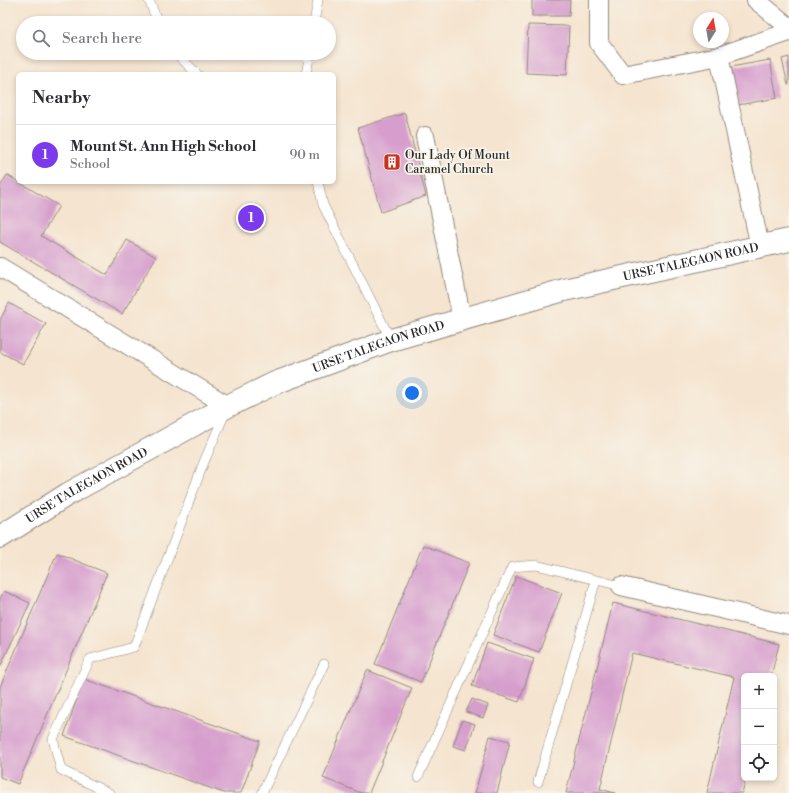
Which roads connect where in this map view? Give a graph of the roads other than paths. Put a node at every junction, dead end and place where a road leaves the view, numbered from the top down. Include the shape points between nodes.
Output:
1 (149, 0) edge
2 (318, 0) edge
3 (599, 0) edge
4 (756, 0) edge
5 (155, 16) edge
6 (315, 16) edge
7 (789, 27) edge
8 (789, 32) edge
9 (719, 56) junction
10 (183, 60) edge
11 (309, 60) edge
12 (195, 72) edge
13 (306, 72) edge
14 (425, 136) dead end
15 (318, 184) edge
16 (789, 240) edge
17 (760, 247) junction
18 (0, 267) edge
19 (462, 320) junction
20 (391, 340) junction
21 (228, 406) junction
22 (0, 537) edge
23 (596, 580) junction
24 (621, 586) joint
25 (789, 624) edge
26 (324, 664) dead end
27 (418, 777) dead end
28 (538, 782) dead end
29 (109, 793) edge
30 (262, 793) edge

1 - 5 lane
2 - 6 lane
3 - 9 street via 598,43 623,74
4 - 7 street
8 - 9 street
9 - 17 street
10 - 12 lane
11 - 13 lane
14 - 19 street
15 - 20 lane via 323,205
16 - 17 highway, URSE TALEGAON ROAD
17 - 19 highway, URSE TALEGAON ROAD via 564,290
18 - 21 street
19 - 20 highway, URSE TALEGAON ROAD
20 - 21 highway, URSE TALEGAON ROAD via 275,383
21 - 22 highway, URSE TALEGAON ROAD via 68,494
21 - 29 lane via 204,462 134,647 90,659 53,739 61,770
23 - 24 lane
23 - 27 lane via 536,565 512,567
23 - 28 lane
24 - 25 street
26 - 30 lane

